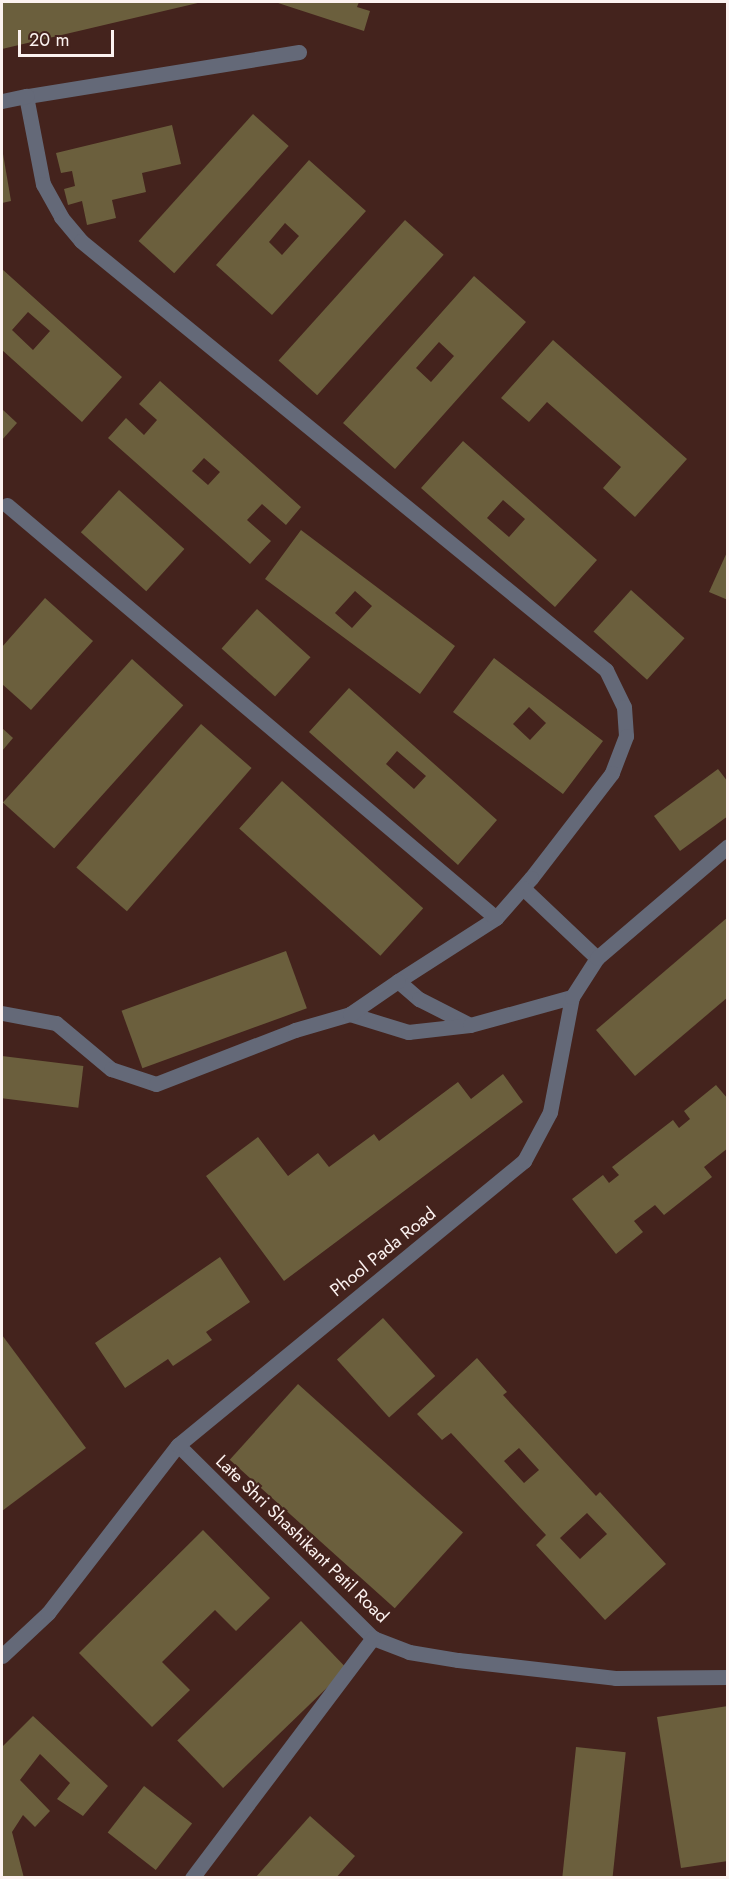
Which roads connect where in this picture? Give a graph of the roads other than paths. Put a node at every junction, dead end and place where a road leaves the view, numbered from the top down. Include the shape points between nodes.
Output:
1 (299, 52) dead end
2 (26, 96) junction
3 (2, 101) edge
4 (7, 505) dead end
5 (728, 846) edge
6 (523, 888) junction
7 (496, 918) junction
8 (597, 958) junction
9 (398, 981) junction
10 (572, 997) junction
11 (2, 1013) edge
12 (350, 1014) junction
13 (470, 1025) junction
14 (178, 1445) junction
15 (373, 1638) junction
16 (2, 1656) edge
17 (728, 1677) edge
18 (192, 1878) edge

1 - 2 street
2 - 3 street
2 - 6 street via 43,184 61,217 81,241 606,670 625,717 626,736 612,773
4 - 7 street
5 - 8 street, Phool Pada Road
6 - 7 street
6 - 8 street
7 - 9 street
8 - 10 street, Phool Pada Road
9 - 12 street
9 - 13 street via 419,999
10 - 13 street
10 - 14 street, Phool Pada Road via 549,1112 524,1161
11 - 12 street via 56,1023 111,1069 156,1084 295,1029
12 - 13 street via 408,1032
14 - 15 street, Late Shri Shashikant Patil Road
14 - 16 street, Phool Pada Road via 48,1613
15 - 17 street, Late Shri Shashikant Patil Road via 409,1652 615,1678
15 - 18 street

